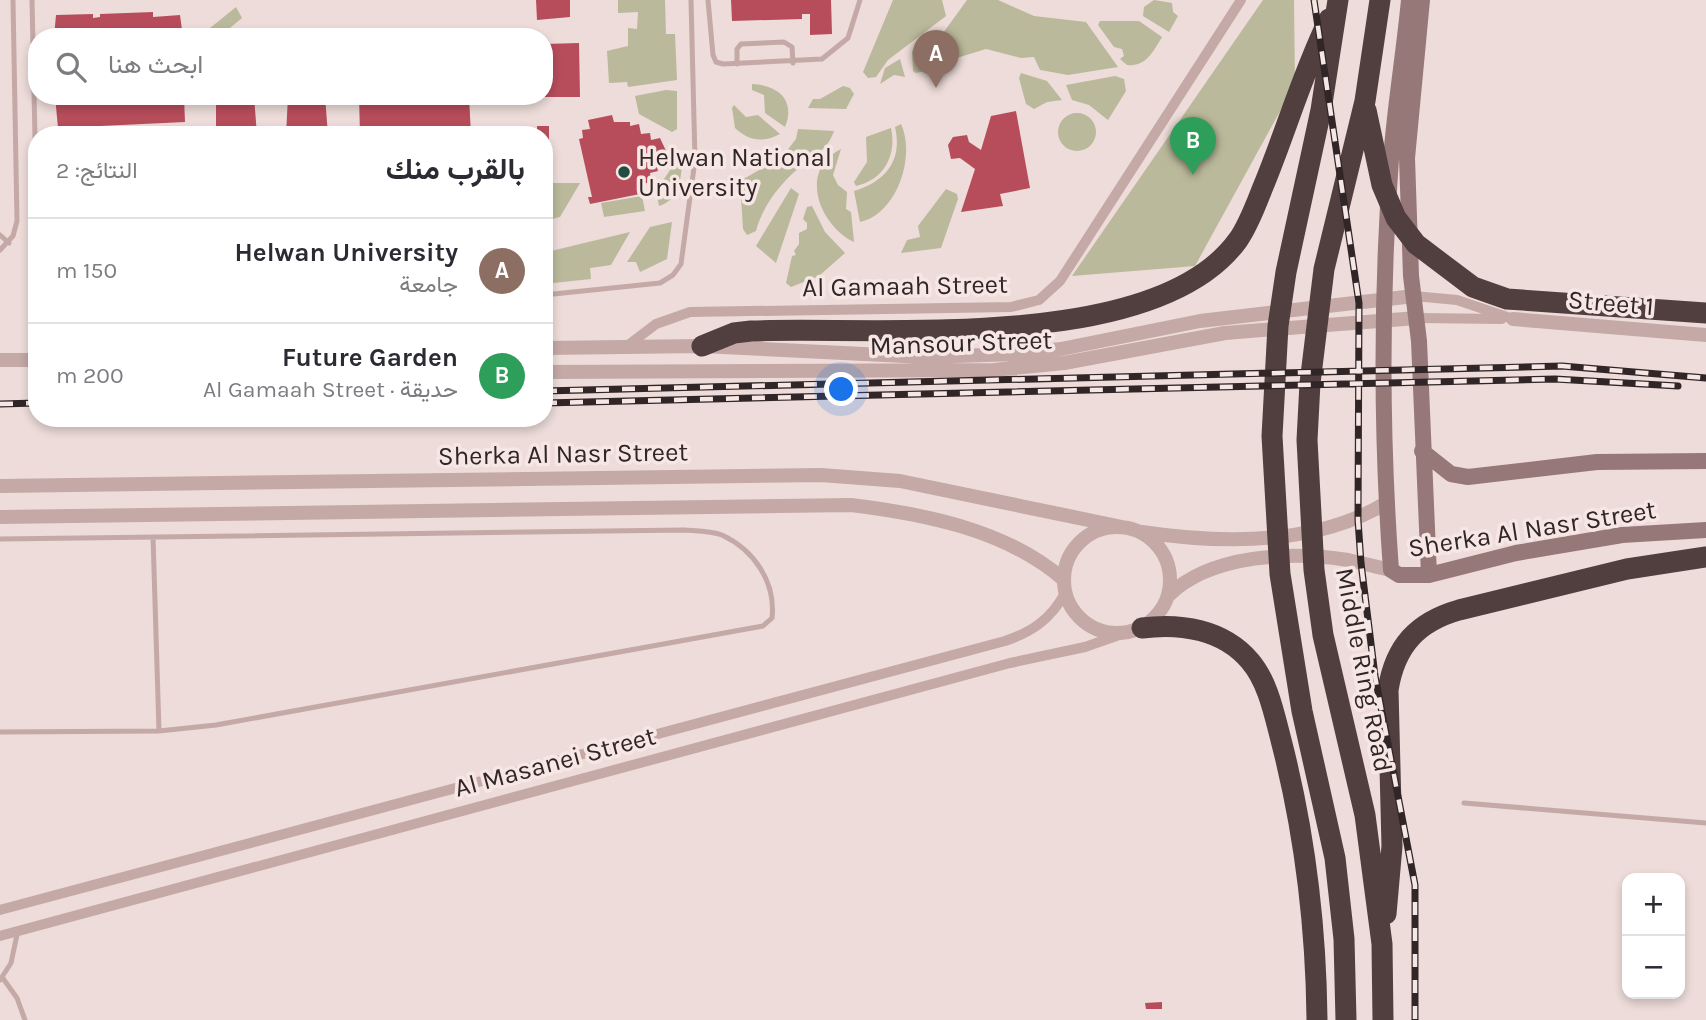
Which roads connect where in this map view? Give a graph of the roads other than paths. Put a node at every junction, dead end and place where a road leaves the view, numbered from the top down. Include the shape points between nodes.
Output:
1 (13, 0) edge
2 (32, 0) edge
3 (691, 0) edge
4 (708, 0) edge
5 (860, 0) edge
6 (1241, 0) edge
7 (1380, 0) edge
8 (1409, 0) edge
9 (1422, 0) edge
10 (1338, 1) edge
11 (33, 28) edge
12 (793, 62) junction
13 (737, 64) junction
14 (1365, 101) junction
15 (34, 105) edge
16 (35, 126) edge
17 (0, 235) edge
18 (9, 243) junction
19 (0, 250) edge
20 (553, 294) edge
21 (1414, 296) junction
22 (1385, 301) junction
23 (1706, 313) edge
24 (1417, 318) junction
25 (1513, 319) junction
26 (1384, 321) junction
27 (1706, 335) edge
28 (627, 345) junction
29 (702, 346) junction
30 (553, 348) edge
31 (0, 360) edge
32 (28, 360) edge
33 (553, 372) edge
34 (1422, 451) junction
35 (1706, 461) edge
36 (0, 486) edge
37 (1386, 503) junction
38 (0, 517) edge
39 (1122, 527) junction
40 (1706, 530) edge
41 (1142, 532) junction
42 (153, 537) junction
43 (0, 539) edge
44 (1706, 557) edge
45 (1391, 570) junction
46 (1429, 575) junction
47 (1064, 587) junction
48 (1168, 596) junction
49 (1132, 631) junction
50 (159, 730) junction
51 (0, 732) edge
52 (667, 733) junction
53 (671, 754) junction
54 (1464, 803) dead end
55 (1706, 823) edge
56 (12, 907) junction
57 (0, 910) edge
58 (18, 930) junction
59 (0, 936) edge
60 (1382, 944) junction
61 (1, 978) edge
62 (25, 1020) edge
63 (1317, 1020) edge
64 (1346, 1020) edge
65 (1383, 1020) edge

1 - 18 lane via 17,214
2 - 11 lane
3 - 20 lane via 695,160 681,264 660,283
4 - 13 lane via 714,59 719,64
5 - 12 lane via 853,28 840,47 822,59
6 - 28 street, Al Gamaah Street via 1060,281 1039,300 1011,307 690,313 656,324
7 - 14 highway, Middle Ring Road
8 - 22 main road via 1391,158
9 - 21 main road via 1407,158
10 - 29 highway via 1240,238 1205,274 1160,296 1025,326 751,331
10 - 64 highway via 1321,110 1286,272 1272,436 1275,519 1289,643 1330,831 1344,939
12 - 13 lane
12 - 13 lane via 792,47 784,42 741,44
14 - 23 highway via 1381,185 1396,218 1416,244 1447,271 1473,287 1507,299
14 - 60 highway, Middle Ring Road via 1336,212 1315,326 1308,492 1323,635 1365,816
15 - 16 lane
17 - 18 lane
18 - 19 lane
21 - 22 street, Mansour Street
21 - 24 main road
21 - 25 street, Street 1 via 1457,300
22 - 26 main road
22 - 29 street, Mansour Street via 1200,321 1017,354 925,357
24 - 25 street, Street 1
24 - 26 street, Mansour Street
24 - 34 main road
25 - 27 street, Street 1
26 - 33 street, Mansour Street via 1191,337 1006,370
26 - 37 main road
28 - 29 street, Mansour Street
28 - 30 street, Mansour Street
31 - 32 street
34 - 35 main road, Sherka Al Nasr Street via 1442,468 1468,477 1597,462
34 - 46 main road
36 - 39 street, Sherka Al Nasr Street via 821,475 900,481
37 - 41 street, Sherka Al Nasr Street via 1346,524 1294,535 1197,537
37 - 45 main road
38 - 47 street, Sherka Al Nasr Street via 840,505 893,511 998,538 1033,556
39 - 41 street
39 - 47 street via 1085,538 1067,561
40 - 46 main road, Sherka Al Nasr Street via 1608,537
41 - 48 street via 1168,565
42 - 43 lane
42 - 50 lane
42 - 50 lane via 684,530 720,535 751,555 771,586 773,607 772,618 763,626 216,725
44 - 60 highway via 1627,569 1459,610 1437,617 1402,646 1388,690 1392,846
45 - 46 main road, Sherka Al Nasr Street via 1399,575
45 - 48 street, Sherka Al Nasr Street via 1335,559 1237,562 1206,568
47 - 49 street via 1073,611 1086,624 1103,632
47 - 52 street, Al Masanei Street via 1047,618 1020,636
48 - 49 street via 1158,614
49 - 53 street, Al Masanei Street
49 - 63 highway via 1182,627 1219,637 1251,662 1261,678 1304,841 1312,894
50 - 51 lane
52 - 53 street
52 - 56 street, Al Masanei Street
53 - 58 street, Al Masanei Street
54 - 55 lane
56 - 57 street, Al Masanei Street
56 - 58 street
58 - 59 street, Al Masanei Street
58 - 61 lane via 12,963
60 - 65 highway, Middle Ring Road
61 - 62 lane via 17,998

